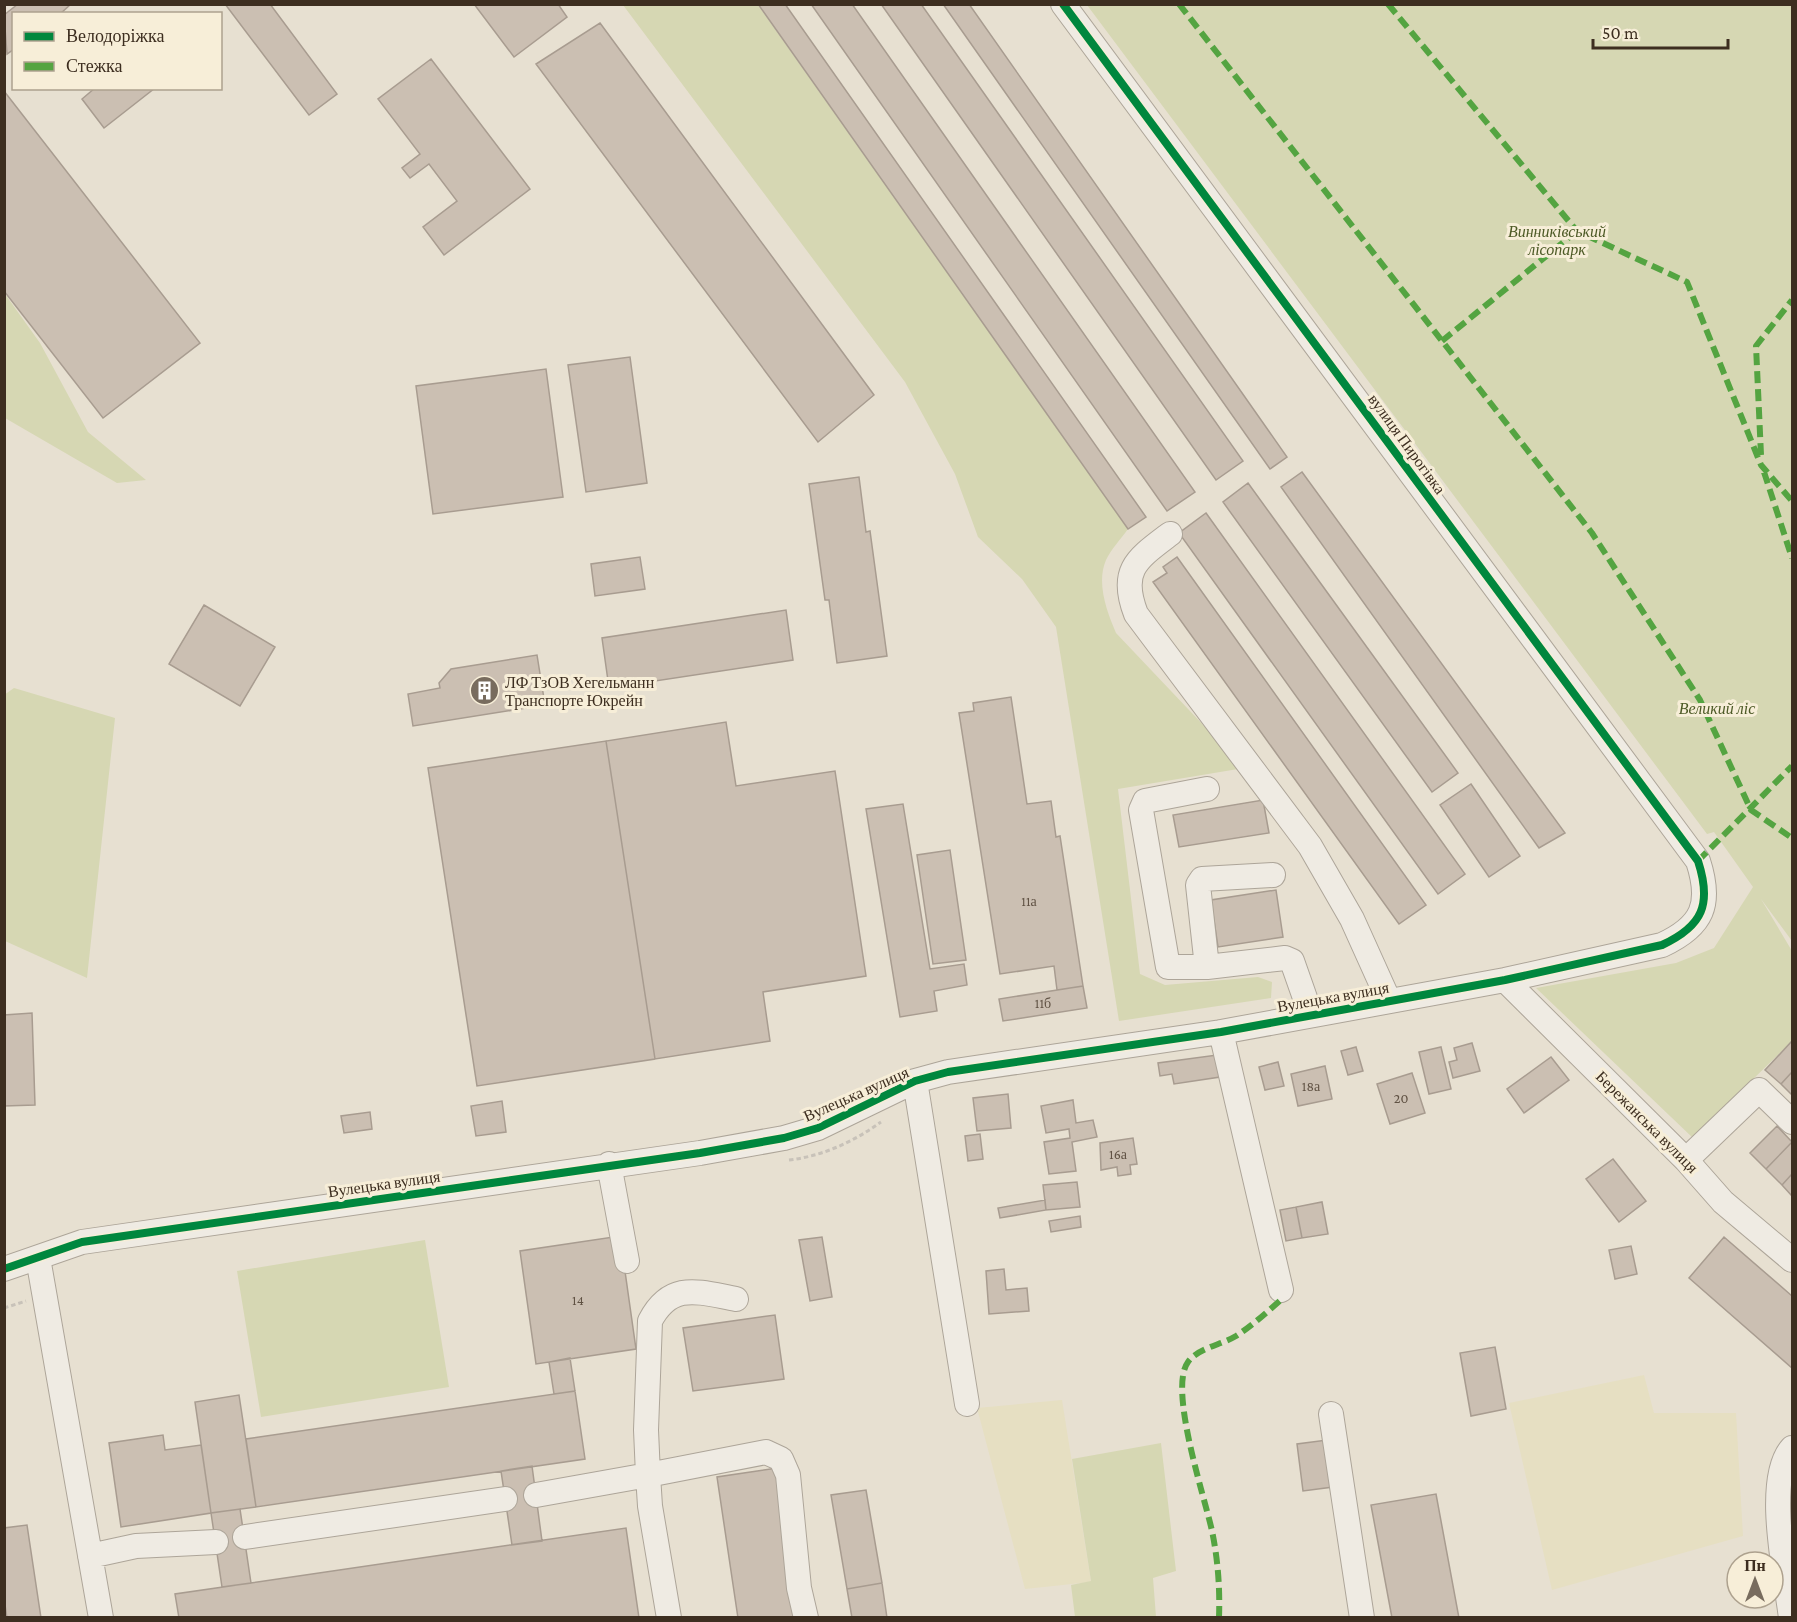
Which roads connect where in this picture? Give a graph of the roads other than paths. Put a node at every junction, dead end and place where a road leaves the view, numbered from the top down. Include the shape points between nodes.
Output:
1 (1063, 4) edge
2 (1170, 534) dead end
3 (1207, 789) dead end
4 (1273, 875) dead end
5 (1702, 908) joint
6 (1207, 967) junction
7 (1505, 980) junction
8 (1389, 1001) junction
9 (1311, 1015) junction
10 (1221, 1032) junction
11 (915, 1081) junction
12 (1792, 1122) edge
13 (1686, 1160) junction
14 (609, 1164) junction
15 (38, 1258) junction
16 (1792, 1260) edge
17 (627, 1261) dead end
18 (4, 1269) edge
19 (1281, 1290) dead end
20 (736, 1299) dead end
21 (967, 1404) dead end
22 (1331, 1414) dead end
23 (1792, 1448) edge
24 (648, 1475) junction
25 (536, 1495) dead end
26 (505, 1499) dead end
27 (244, 1537) dead end
28 (216, 1542) dead end
29 (90, 1556) junction
30 (101, 1617) edge
31 (669, 1617) edge
32 (806, 1617) edge
33 (1362, 1617) edge
34 (1791, 1617) edge

1 - 5 street, вулиця Пирогівка via 1698,861 1705,891
2 - 8 street via 1144,554 1129,577 1136,614 1310,846 1352,919
3 - 6 street via 1145,801 1141,810 1168,967
4 - 6 street via 1202,879 1198,885
5 - 7 street, Вулецька вулиця via 1684,934 1662,945
6 - 9 street via 1285,958 1292,962
7 - 8 street, Вулецька вулиця
7 - 13 street, Бережанська вулиця
8 - 9 street, Вулецька вулиця
9 - 10 street, Вулецька вулиця
10 - 11 street, Вулецька вулиця via 980,1067
10 - 19 street
11 - 14 street, Вулецька вулиця via 818,1128 795,1135 700,1153
11 - 21 street
12 - 13 street via 1759,1090
13 - 16 street, Бережанська вулиця via 1723,1202
14 - 15 street, Вулецька вулиця via 82,1242
14 - 17 street
15 - 18 street, Вулецька вулиця
15 - 29 street
20 - 24 street via 676,1293 657,1307 650,1321
22 - 33 street
23 - 34 street via 1783,1463 1777,1495
24 - 25 street
24 - 31 street
24 - 32 street via 757,1453 766,1452 781,1460 788,1475 799,1588
26 - 27 street
28 - 29 street via 136,1546
29 - 30 street

